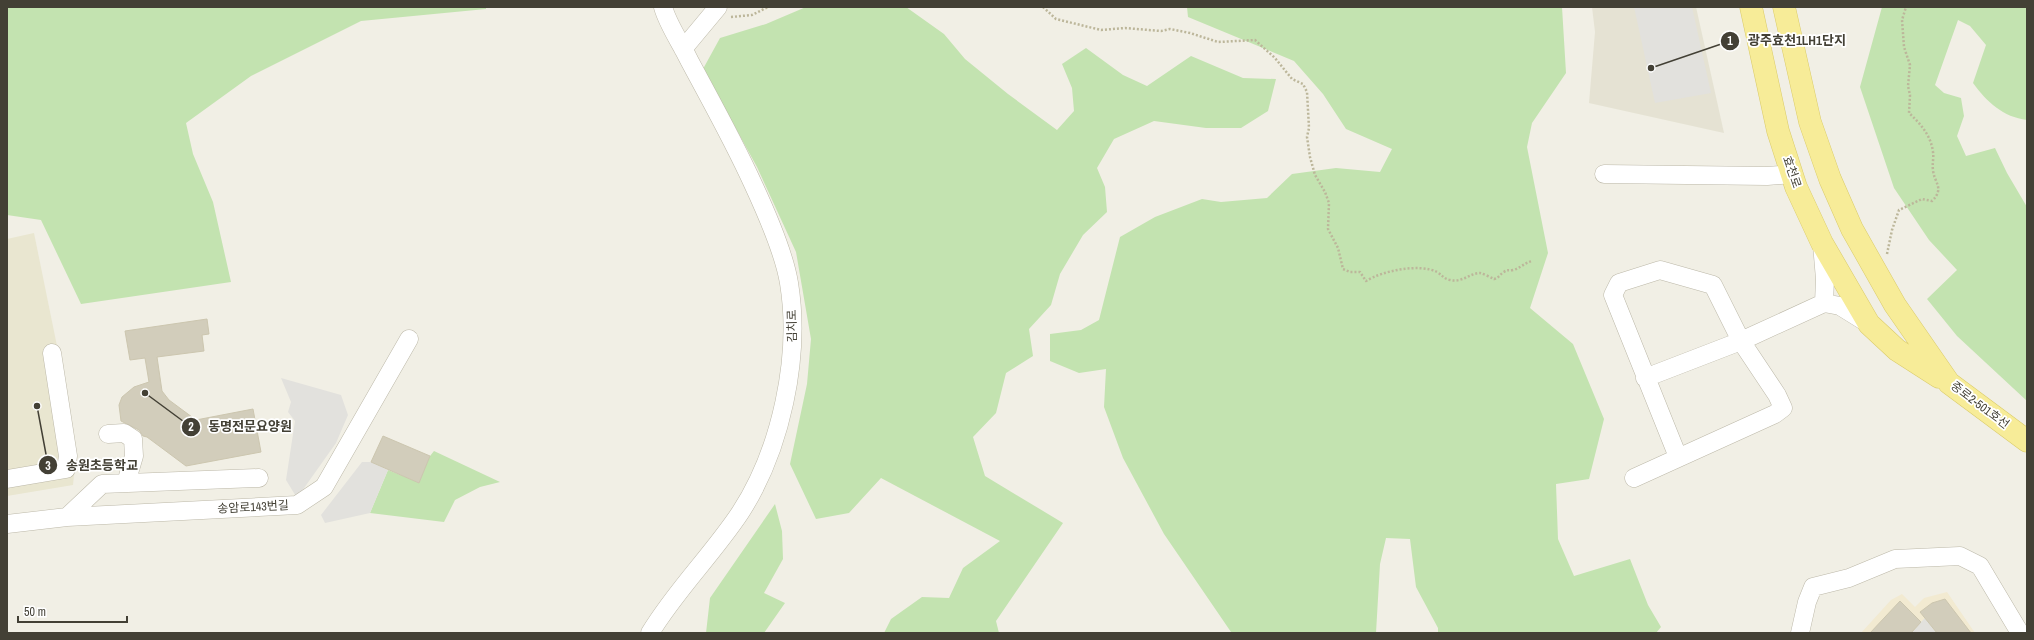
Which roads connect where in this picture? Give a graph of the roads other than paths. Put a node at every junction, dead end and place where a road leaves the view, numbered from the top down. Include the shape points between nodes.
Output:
1 (663, 7) edge
2 (1751, 7) edge
3 (1784, 7) edge
4 (714, 12) edge
5 (683, 49) junction
6 (1604, 174) dead end
7 (1792, 174) junction
8 (1822, 243) junction
9 (1824, 303) junction
10 (1869, 324) junction
11 (408, 339) dead end
12 (1741, 341) junction
13 (52, 353) dead end
14 (1645, 378) junction
15 (1949, 383) junction
16 (108, 434) dead end
17 (2027, 441) edge
18 (1678, 457) junction
19 (259, 478) dead end
20 (1634, 478) dead end
21 (7, 479) edge
22 (126, 483) junction
23 (67, 517) junction
24 (7, 524) edge
25 (650, 633) edge
26 (1800, 633) edge
27 (2020, 633) edge

1 - 5 street, 김치로
2 - 7 main road, 효천로 via 1778,131
3 - 15 main road, 중로2-501호선 via 1810,122 1830,179 1852,229 1895,306
4 - 5 street
5 - 25 street, 김치로 via 753,184 781,253 789,281 792,344 780,418 755,488 728,531 665,608
6 - 7 street
7 - 8 main road, 효천로
8 - 9 street
8 - 10 main road, 효천로
9 - 10 street via 1840,306
9 - 12 street
10 - 15 main road, 효천로 via 1897,350
11 - 23 street, 송암로143번길 via 324,487 297,505
12 - 14 street
12 - 14 street via 1713,285 1660,270 1619,282 1613,295
12 - 18 street via 1783,408 1775,414
13 - 21 street via 68,456 66,469
14 - 18 street
15 - 17 main road, 중로2-501호선
16 - 22 street via 124,433 133,439 134,456
18 - 20 street
19 - 22 street
22 - 23 street via 102,484
23 - 24 street, 송암로143번길
26 - 27 street via 1813,587 1849,578 1895,559 1960,556 1980,566

